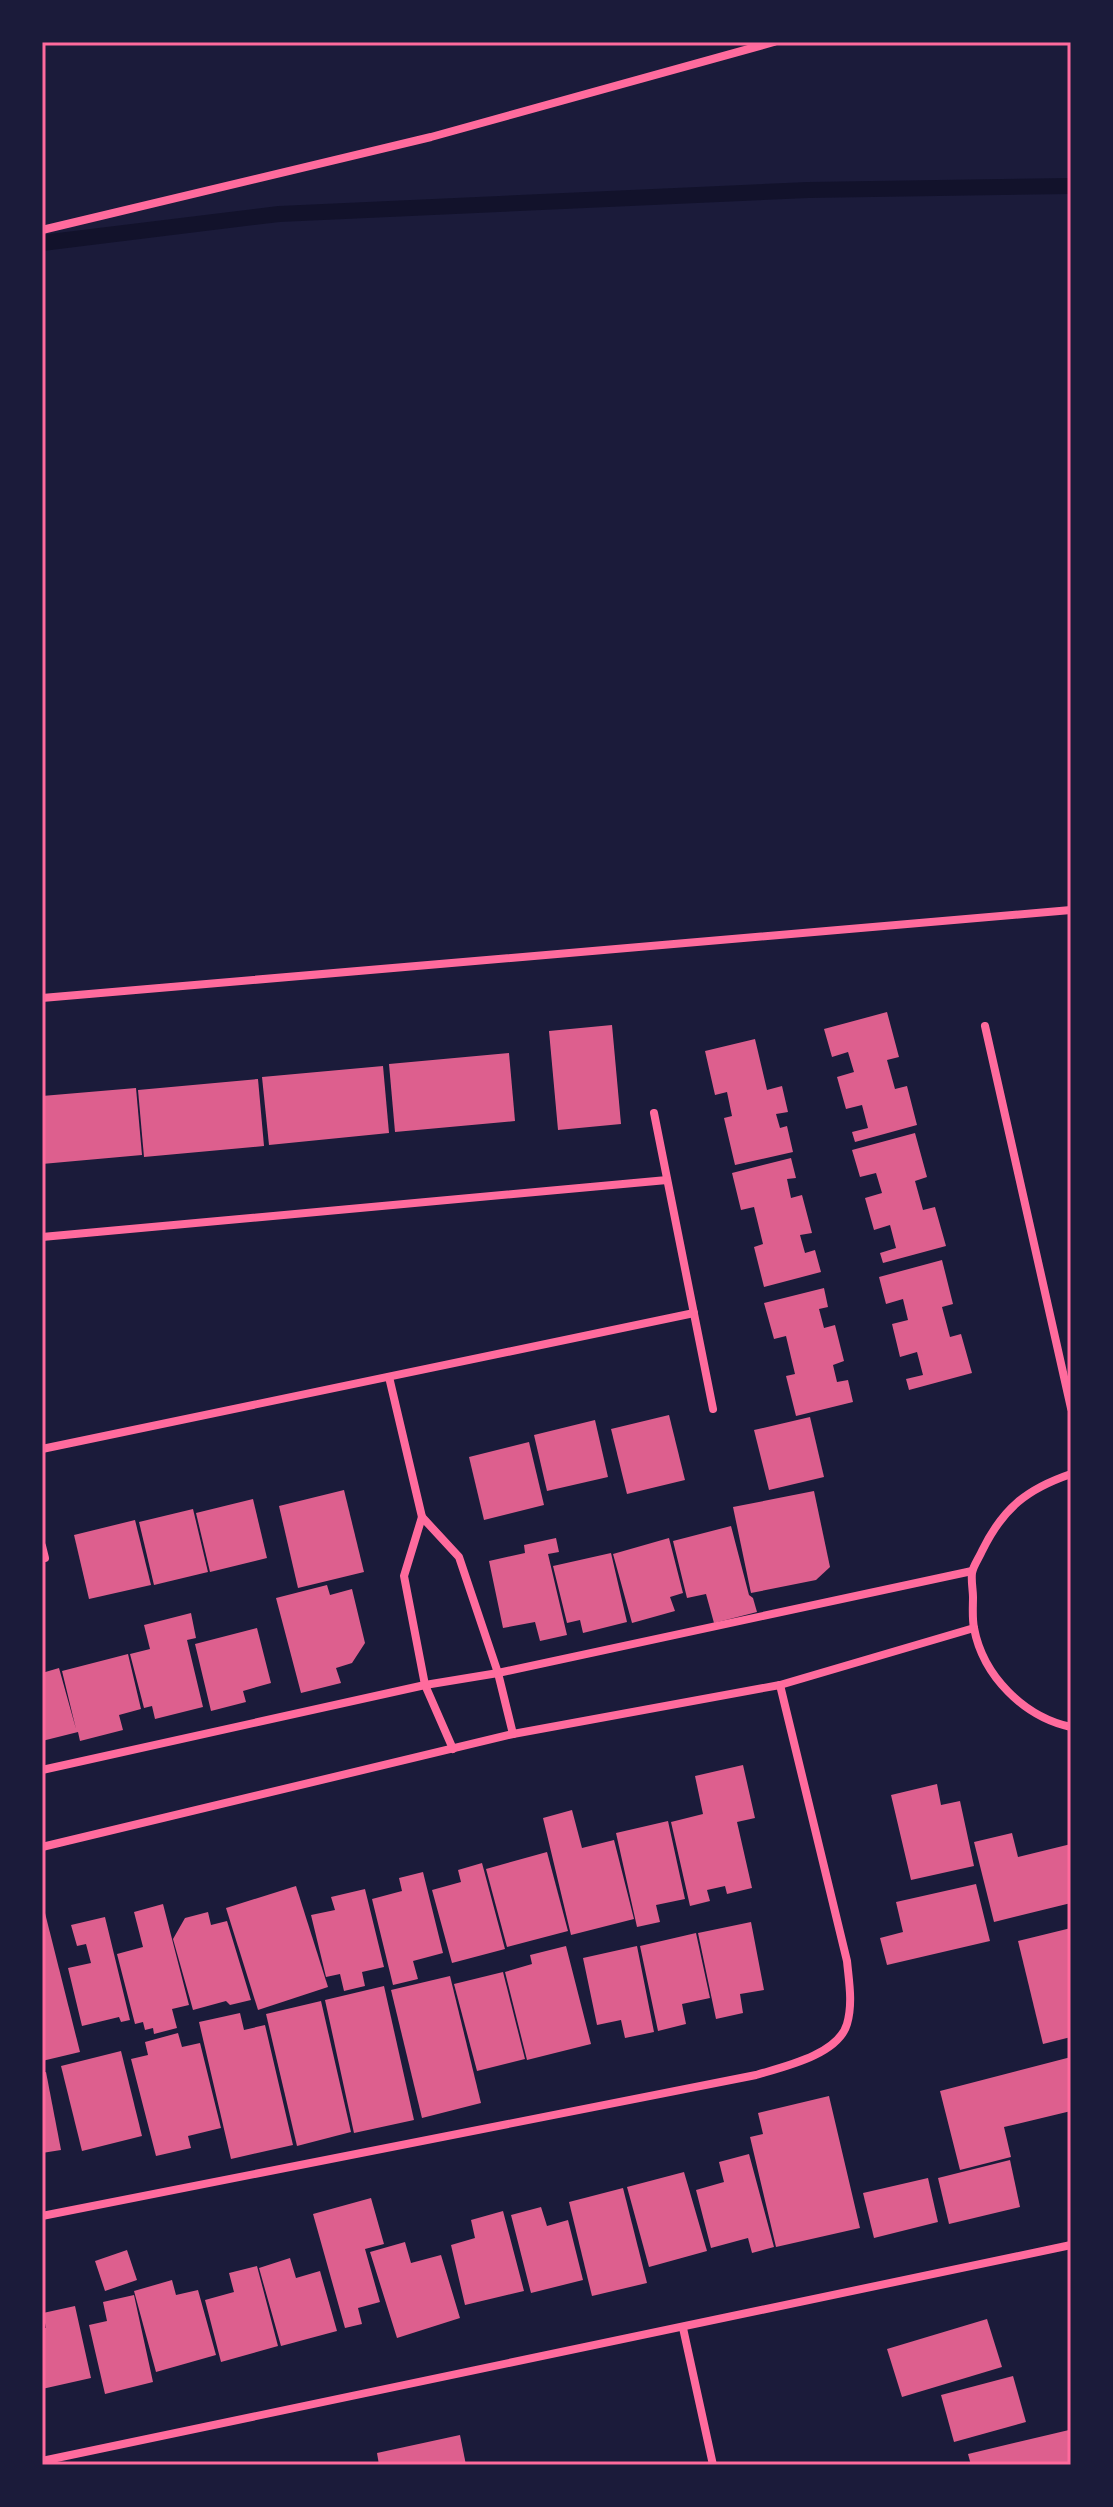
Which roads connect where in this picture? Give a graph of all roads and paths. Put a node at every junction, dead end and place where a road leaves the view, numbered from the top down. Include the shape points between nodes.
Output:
1 (774, 42) edge
2 (42, 230) edge
3 (1071, 910) edge
4 (42, 998) edge
5 (985, 1026) dead end
6 (654, 1113) dead end
7 (667, 1180) junction
8 (42, 1237) edge
9 (694, 1313) junction
10 (389, 1377) junction
11 (1071, 1408) edge
12 (713, 1409) dead end
13 (42, 1449) edge
14 (1071, 1474) edge
15 (422, 1517) junction
16 (42, 1546) edge
17 (45, 1558) dead end
18 (972, 1571) junction
19 (974, 1628) junction
20 (498, 1673) junction
21 (425, 1685) junction
22 (780, 1685) junction
23 (1071, 1727) edge
24 (513, 1734) junction
25 (453, 1749) junction
26 (42, 1770) edge
27 (42, 1847) edge
28 (42, 2216) edge
29 (1071, 2245) edge
30 (683, 2328) junction
31 (42, 2461) edge
32 (713, 2465) edge

1 - 2 street via 431,137
3 - 4 street
5 - 11 street
6 - 7 street
7 - 8 street
7 - 9 street
9 - 10 street
9 - 12 street
10 - 13 street
10 - 15 street
14 - 18 street via 1042,1484 1015,1504 992,1530
15 - 20 street via 459,1557
15 - 21 street via 404,1576
16 - 17 street
18 - 19 street
18 - 20 street
19 - 22 street
19 - 23 street via 986,1663 1003,1686 1027,1708
20 - 21 street
20 - 24 street
21 - 25 street
21 - 26 street
22 - 24 street
22 - 28 street via 847,1961 851,2000 846,2028 830,2047 756,2075
24 - 25 street
25 - 27 street
29 - 30 street
30 - 31 street
30 - 32 street

